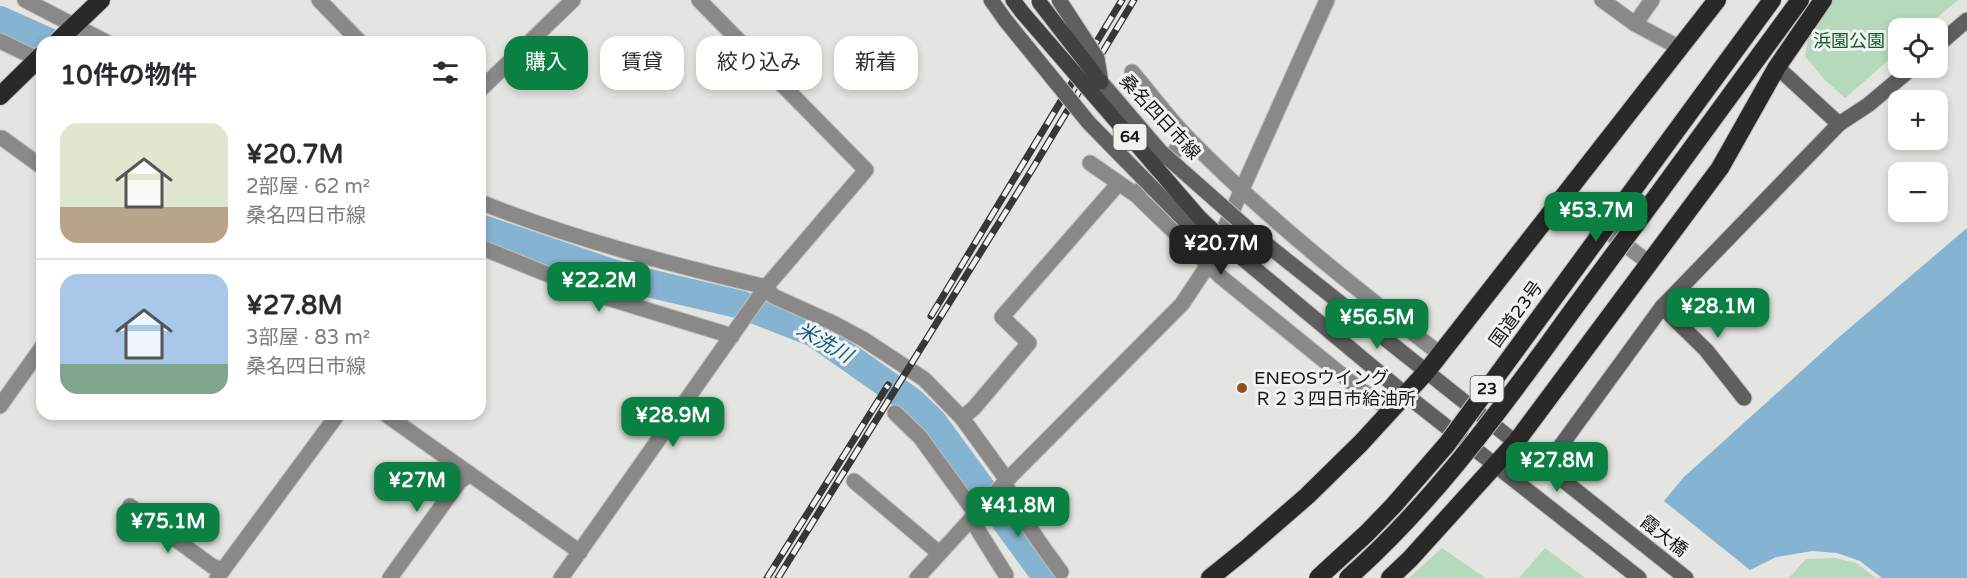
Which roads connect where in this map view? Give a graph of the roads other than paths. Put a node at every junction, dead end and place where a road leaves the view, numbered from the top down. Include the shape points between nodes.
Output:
1 (25, 0) edge
2 (101, 0) edge
3 (319, 0) edge
4 (573, 0) edge
5 (699, 0) edge
6 (991, 0) edge
7 (1059, 0) edge
8 (1327, 0) edge
9 (1602, 0) edge
10 (1652, 0) edge
11 (1717, 0) edge
12 (1772, 0) edge
13 (1800, 0) edge
14 (1823, 0) edge
15 (1038, 1) edge
16 (1017, 6) edge
17 (1967, 20) edge
18 (1635, 24) junction
19 (66, 34) edge
20 (354, 36) edge
21 (1948, 36) edge
22 (0, 41) edge
23 (1680, 48) junction
24 (36, 56) edge
25 (36, 63) edge
26 (1777, 67) junction
27 (1132, 72) dead end
28 (1900, 78) edge
29 (1101, 82) junction
30 (486, 84) edge
31 (0, 96) edge
32 (1839, 124) junction
33 (2, 138) dead end
34 (1187, 138) junction
35 (36, 163) edge
36 (1090, 164) dead end
37 (1119, 183) junction
38 (1242, 190) junction
39 (1136, 195) junction
40 (1563, 198) junction
41 (486, 204) edge
42 (486, 249) edge
43 (1242, 258) junction
44 (1648, 262) junction
45 (1208, 265) junction
46 (764, 289) junction
47 (1662, 307) junction
48 (735, 331) junction
49 (1440, 354) junction
50 (36, 355) edge
51 (1427, 371) junction
52 (1406, 395) junction
53 (1744, 398) dead end
54 (0, 406) edge
55 (1391, 411) junction
56 (895, 413) dead end
57 (962, 418) junction
58 (334, 420) edge
59 (394, 420) edge
60 (1516, 442) junction
61 (1494, 465) junction
62 (1546, 466) junction
63 (470, 474) junction
64 (855, 481) dead end
65 (1004, 484) junction
66 (130, 506) dead end
67 (973, 516) junction
68 (580, 552) junction
69 (939, 553) junction
70 (1061, 572) dead end
71 (220, 574) edge
72 (1006, 575) dead end
73 (390, 578) edge
74 (561, 578) edge
75 (917, 578) edge
76 (1210, 578) edge
77 (1318, 578) edge
78 (1348, 578) edge
79 (1390, 578) edge
80 (1639, 578) edge
81 (1686, 578) edge

1 - 19 street
2 - 19 highway
3 - 20 street
4 - 30 street
5 - 46 street via 867,170
6 - 43 main road, bridge via 1089,123 1196,232
7 - 29 main road, 桑名四日市線, bridge via 1097,58
8 - 38 street
9 - 18 street
10 - 18 street
11 - 23 highway
12 - 77 highway, 国道23号 / 23, bridge via 1447,444 1394,505
13 - 78 highway, 23, bridge via 1512,394 1410,518
14 - 26 highway
15 - 29 main road, bridge
16 - 43 main road, 64, bridge via 1199,217
17 - 21 main road
18 - 23 street
22 - 24 street
23 - 40 highway
25 - 31 highway
26 - 32 main road
26 - 44 highway via 1720,168
27 - 34 street
28 - 32 main road
29 - 51 main road, 桑名四日市線, bridge via 1160,151 1256,236
32 - 47 main road
33 - 35 street
34 - 38 street
34 - 39 street
36 - 37 street
37 - 39 street
37 - 57 street via 1002,317 1029,343
38 - 45 street
38 - 49 street via 1349,283
39 - 45 street
40 - 44 street
40 - 49 highway
41 - 46 street via 587,240
42 - 48 street via 601,296
43 - 52 main road
44 - 60 highway
45 - 55 street
45 - 65 street via 1175,311
46 - 48 street
46 - 57 street via 835,324 909,368
47 - 53 main road via 1706,350
47 - 62 main road
48 - 68 street
49 - 51 highway
50 - 54 street
51 - 52 highway
51 - 60 main road, 桑名四日市線
52 - 55 highway
52 - 61 main road
55 - 76 highway via 1307,496
56 - 67 street via 920,437
57 - 65 street
58 - 71 street
59 - 63 street
60 - 61 highway
60 - 62 main road, 桑名四日市線
61 - 79 highway
61 - 80 main road
62 - 81 main road, 霞大橋
63 - 68 street
63 - 73 street via 459,482
64 - 69 street
65 - 67 street
65 - 70 street
66 - 71 street
67 - 69 street
67 - 72 street
68 - 74 street
69 - 75 street

